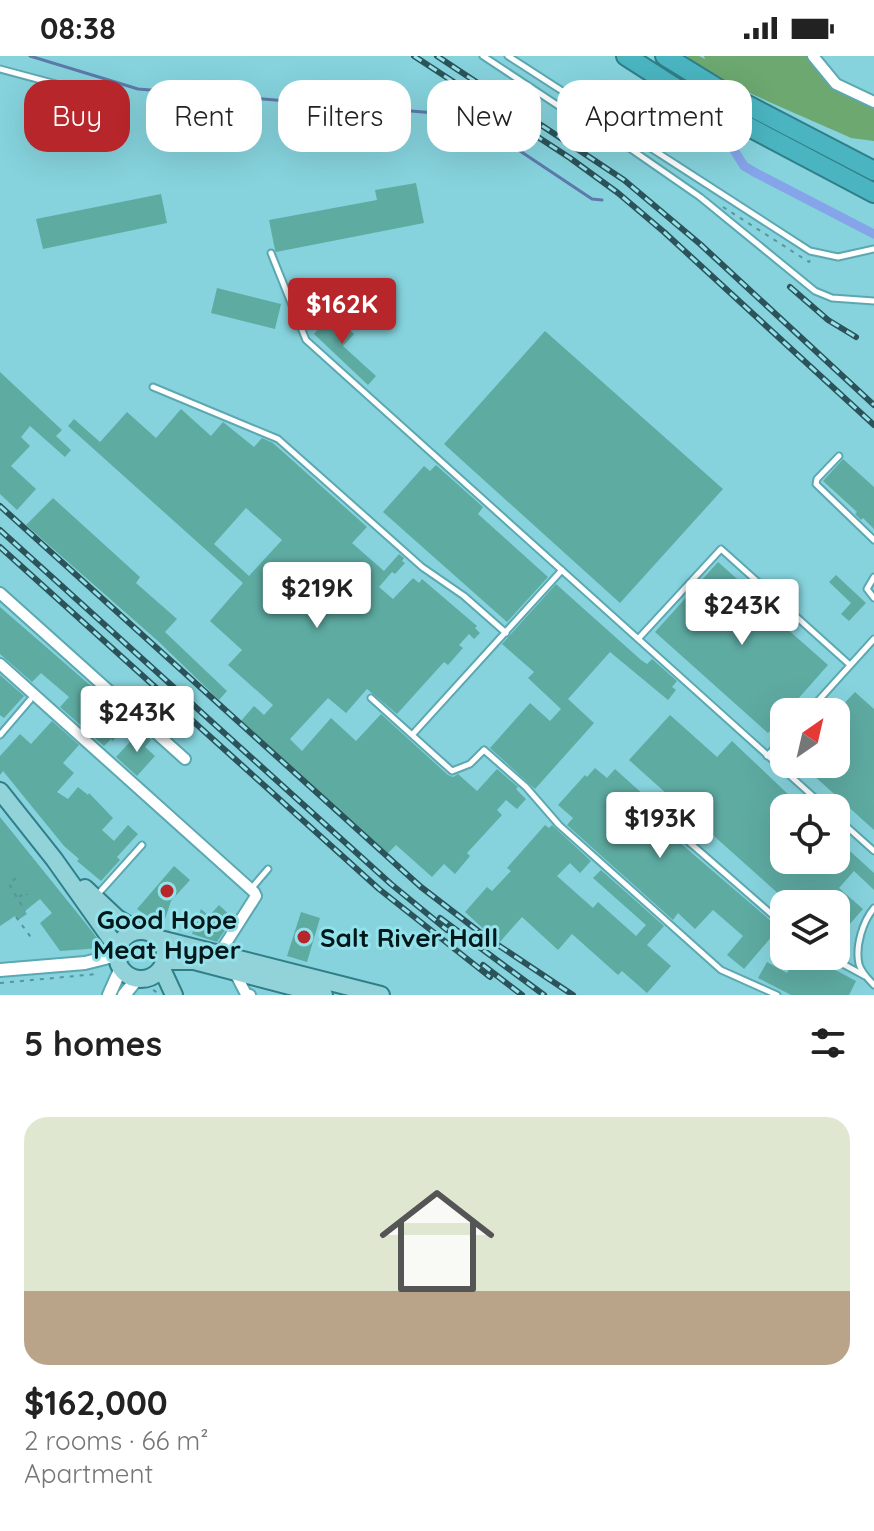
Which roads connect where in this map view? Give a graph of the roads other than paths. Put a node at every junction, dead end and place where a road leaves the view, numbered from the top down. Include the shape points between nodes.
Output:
1 (483, 56) edge
2 (508, 56) edge
3 (626, 56) edge
4 (665, 56) edge
5 (813, 56) edge
6 (0, 69) edge
7 (45, 80) edge
8 (874, 102) edge
9 (874, 171) edge
10 (874, 193) edge
11 (874, 249) edge
12 (271, 253) dead end
13 (874, 301) edge
14 (153, 387) dead end
15 (839, 456) dead end
16 (874, 540) edge
17 (562, 570) junction
18 (874, 577) edge
19 (0, 593) edge
20 (874, 598) edge
21 (506, 633) junction
22 (638, 639) junction
23 (874, 639) edge
24 (0, 664) edge
25 (850, 665) junction
26 (371, 698) dead end
27 (821, 698) edge
28 (30, 700) dead end
29 (1, 732) edge
30 (412, 735) junction
31 (770, 753) edge
32 (767, 756) junction
33 (185, 759) dead end
34 (0, 791) edge
35 (810, 794) edge
36 (665, 821) dead end
37 (850, 830) edge
38 (142, 845) dead end
39 (874, 851) edge
40 (54, 859) junction
41 (268, 869) dead end
42 (251, 889) junction
43 (95, 897) junction
44 (874, 908) edge
45 (770, 913) edge
46 (138, 931) junction
47 (160, 939) junction
48 (219, 954) junction
49 (118, 959) junction
50 (850, 968) edge
51 (0, 970) edge
52 (234, 971) junction
53 (866, 976) junction
54 (151, 979) edge
55 (874, 985) edge
56 (323, 990) edge
57 (248, 994) edge
58 (109, 995) edge
59 (124, 995) edge
60 (171, 995) edge
61 (381, 995) edge
62 (777, 995) edge

1 - 13 lane via 700,197 815,291 832,298
2 - 11 lane via 810,251 838,257
3 - 10 highway via 717,111
4 - 9 highway
5 - 8 street via 836,84
6 - 7 lane
12 - 17 lane via 304,337
14 - 21 lane via 278,439 422,567
15 - 16 lane via 816,484
17 - 21 lane
17 - 22 lane
18 - 20 lane via 867,589
19 - 33 street
21 - 30 lane
22 - 25 lane via 721,549
22 - 32 lane
23 - 25 lane
24 - 42 street
25 - 27 lane
26 - 30 lane
28 - 29 lane
30 - 62 lane via 452,771 470,764 484,750 721,970
31 - 32 lane
32 - 35 lane
34 - 40 main road
36 - 45 lane
37 - 39 lane
38 - 43 lane
40 - 43 main road
40 - 49 main road
41 - 42 lane
42 - 48 street via 256,896
43 - 46 main road
44 - 53 lane via 860,942 859,966
46 - 47 main road
46 - 49 main road via 125,937
47 - 48 main road
47 - 54 main road via 166,953
48 - 56 main road
49 - 51 street
49 - 54 main road
49 - 58 street
50 - 53 lane
52 - 54 main road via 183,960
52 - 56 main road
52 - 57 street
53 - 55 lane
54 - 59 street
54 - 60 main road
56 - 61 main road

